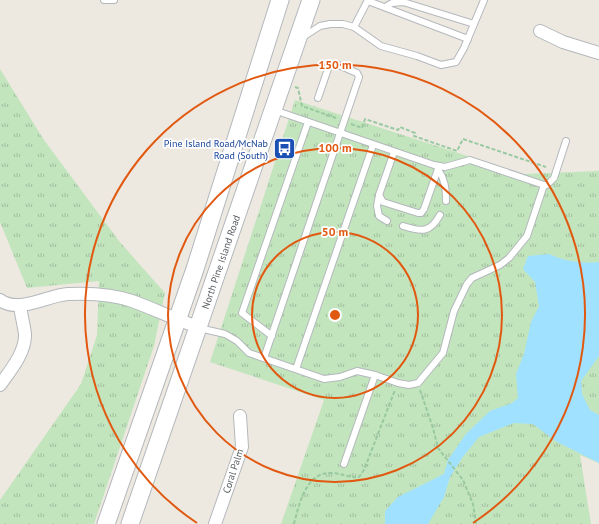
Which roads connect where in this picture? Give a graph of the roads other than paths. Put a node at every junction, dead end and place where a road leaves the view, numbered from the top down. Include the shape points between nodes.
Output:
1 (104, 0) edge
2 (114, 0) edge
3 (280, 0) edge
4 (311, 0) edge
5 (368, 0) edge
6 (484, 0) edge
7 (385, 7) junction
8 (474, 24) junction
9 (354, 27) junction
10 (540, 31) dead end
11 (468, 39) junction
12 (296, 44) junction
13 (599, 53) edge
14 (318, 98) dead end
15 (274, 110) junction
16 (308, 122) junction
17 (341, 133) junction
18 (566, 141) dead end
19 (373, 145) junction
20 (394, 152) junction
21 (439, 167) junction
22 (544, 185) junction
23 (379, 195) junction
24 (446, 201) dead end
25 (440, 215) dead end
26 (387, 221) dead end
27 (403, 226) dead end
28 (0, 300) edge
29 (20, 306) junction
30 (177, 320) junction
31 (198, 327) junction
32 (272, 336) junction
33 (264, 358) junction
34 (296, 369) junction
35 (375, 375) junction
36 (0, 385) edge
37 (240, 416) dead end
38 (344, 464) dead end
39 (106, 524) edge
40 (130, 524) edge
41 (215, 524) edge

1 - 2 lane
3 - 30 main road
4 - 12 main road, North Pine Island Road
5 - 7 lane
5 - 9 lane
6 - 8 lane
7 - 8 lane via 403,2
7 - 11 lane
8 - 11 lane
9 - 11 lane via 381,46 441,65 456,62
9 - 12 lane via 342,24 320,26
10 - 13 street via 563,42
12 - 15 main road, North Pine Island Road
14 - 17 lane via 329,66 336,64 357,73 360,77
15 - 16 lane
15 - 31 main road, North Pine Island Road
16 - 17 lane
16 - 32 lane via 242,313
17 - 19 lane
17 - 32 lane
18 - 22 lane via 554,178
19 - 20 lane
19 - 34 lane
20 - 21 lane
20 - 23 lane
21 - 22 lane via 470,160
21 - 23 lane via 421,213 383,202
21 - 24 lane via 444,179
22 - 35 lane via 526,236 509,258 472,278 467,284 454,311 443,353 418,383 398,383
23 - 26 lane via 379,216
25 - 27 lane via 435,224 427,230 418,231
28 - 29 street
29 - 30 street via 66,294 96,294 131,301
29 - 36 street via 25,336 22,350
30 - 31 street
30 - 39 main road
31 - 33 lane via 225,334 249,353
31 - 40 main road, North Pine Island Road
32 - 33 lane
33 - 34 lane
34 - 35 lane via 324,378 357,371
35 - 38 lane
37 - 41 street, Coral Palm via 242,447

